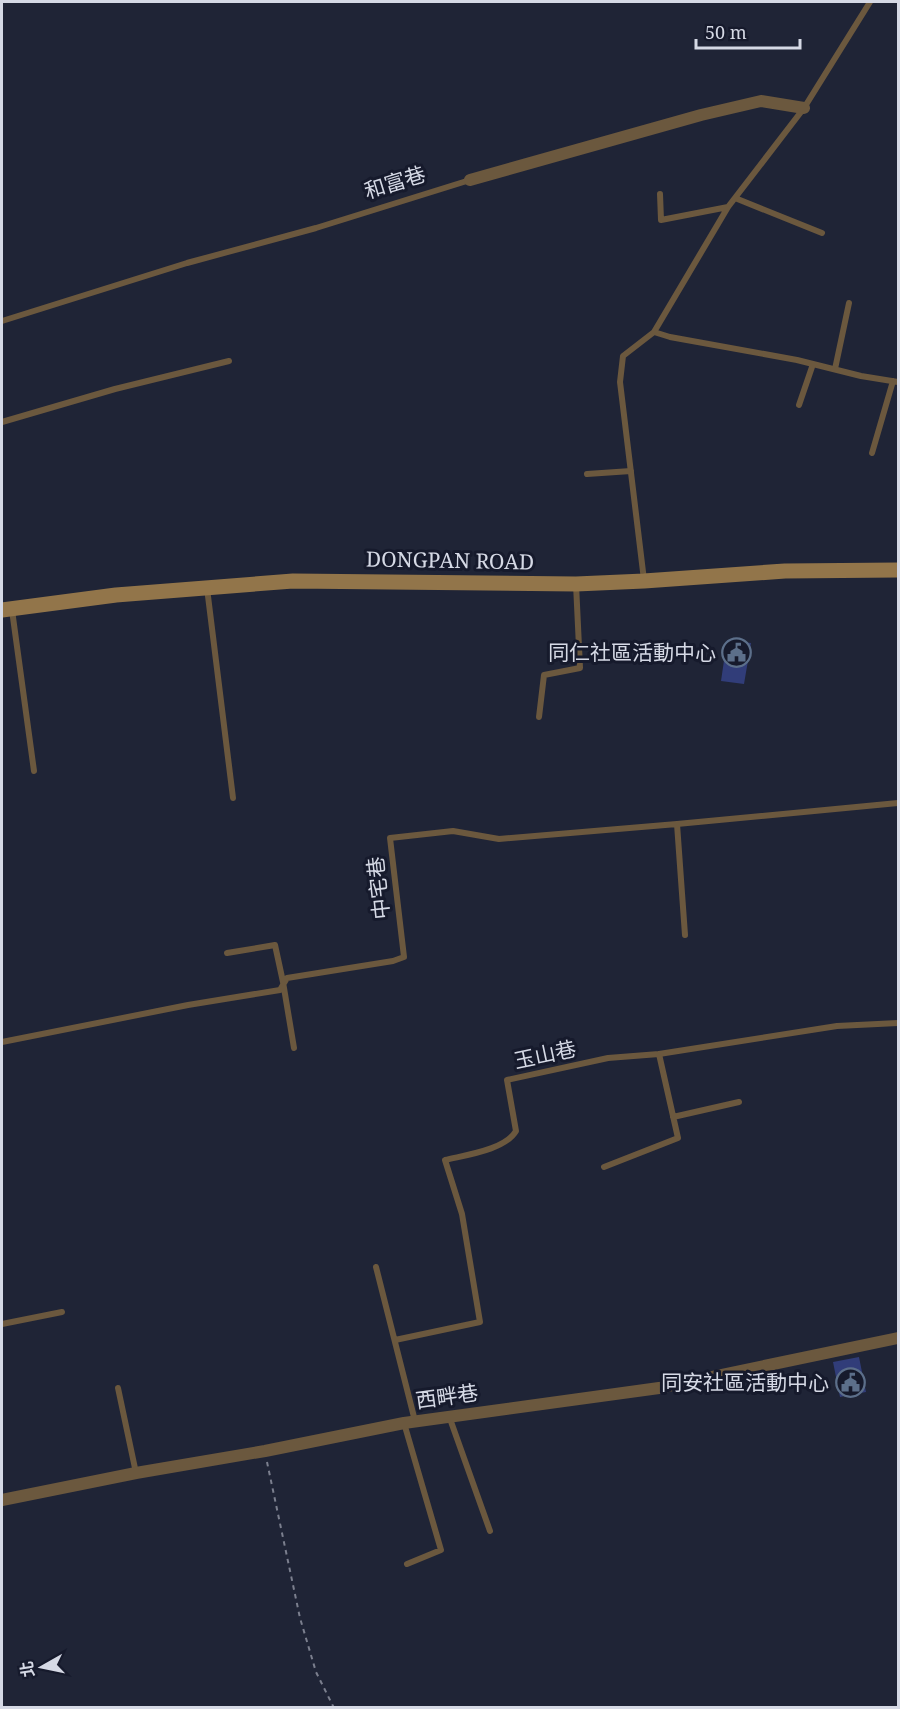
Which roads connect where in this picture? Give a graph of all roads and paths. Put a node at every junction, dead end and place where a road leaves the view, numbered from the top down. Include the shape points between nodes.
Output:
1 (870, 2) edge
2 (804, 108) junction
3 (470, 180) joint
4 (660, 194) dead end
5 (735, 198) junction
6 (728, 207) junction
7 (822, 233) dead end
8 (849, 303) dead end
9 (2, 321) edge
10 (654, 332) junction
11 (229, 361) dead end
12 (813, 364) junction
13 (835, 369) junction
14 (896, 382) edge
15 (799, 405) dead end
16 (2, 422) edge
17 (872, 453) dead end
18 (631, 471) junction
19 (587, 474) dead end
20 (898, 570) edge
21 (644, 581) junction
22 (576, 584) junction
23 (207, 588) junction
24 (7, 610) edge
25 (539, 717) dead end
26 (34, 771) dead end
27 (233, 798) dead end
28 (898, 803) edge
29 (677, 824) junction
30 (685, 935) dead end
31 (227, 953) dead end
32 (284, 982) junction
33 (898, 1023) edge
34 (2, 1042) edge
35 (294, 1048) dead end
36 (659, 1054) junction
37 (739, 1102) dead end
38 (673, 1117) junction
39 (604, 1167) dead end
40 (376, 1267) dead end
41 (62, 1312) dead end
42 (2, 1324) edge
43 (898, 1338) edge
44 (395, 1341) junction
45 (118, 1388) dead end
46 (449, 1416) junction
47 (409, 1422) junction
48 (265, 1451) junction
49 (136, 1473) junction
50 (2, 1498) edge
51 (490, 1531) dead end
52 (407, 1564) dead end
53 (334, 1707) edge

1 - 2 lane
2 - 3 street, 和富巷 via 761,101
2 - 5 lane
3 - 9 lane, 和富巷
4 - 6 lane via 661,220
5 - 6 lane
5 - 7 lane
6 - 10 lane
8 - 13 lane
10 - 12 lane
10 - 18 lane via 623,356 620,382
11 - 16 lane
12 - 13 lane
12 - 15 lane
13 - 14 lane
14 - 17 lane
18 - 19 lane
18 - 21 lane
20 - 21 street, DONGPAN ROAD via 785,571
21 - 22 street, DONGPAN ROAD
22 - 23 street, DONGPAN ROAD via 293,581
22 - 25 lane via 580,668 544,675
23 - 24 street, DONGPAN ROAD
23 - 27 lane
24 - 26 lane
28 - 29 lane, 中宅巷
29 - 30 lane
29 - 32 lane, 中宅巷 via 499,839 453,831 390,838 404,957 287,978
31 - 32 lane via 275,945
32 - 34 lane, 中宅巷 via 280,990
32 - 35 lane
33 - 36 lane, 玉山巷 via 837,1026
36 - 38 lane
36 - 44 lane, 玉山巷 via 608,1058 507,1080 516,1131 512,1138 487,1150 445,1160 462,1214 480,1322
37 - 38 lane
38 - 39 lane via 678,1138
40 - 44 lane
41 - 42 lane
43 - 46 street, 西畔巷 via 659,1388
44 - 47 lane
45 - 49 lane
46 - 47 street, 西畔巷
46 - 51 lane
47 - 48 street, 西畔巷
47 - 52 lane via 441,1550
48 - 49 street, 西畔巷
48 - 53 path via 300,1618 316,1672
49 - 50 street, 西畔巷

